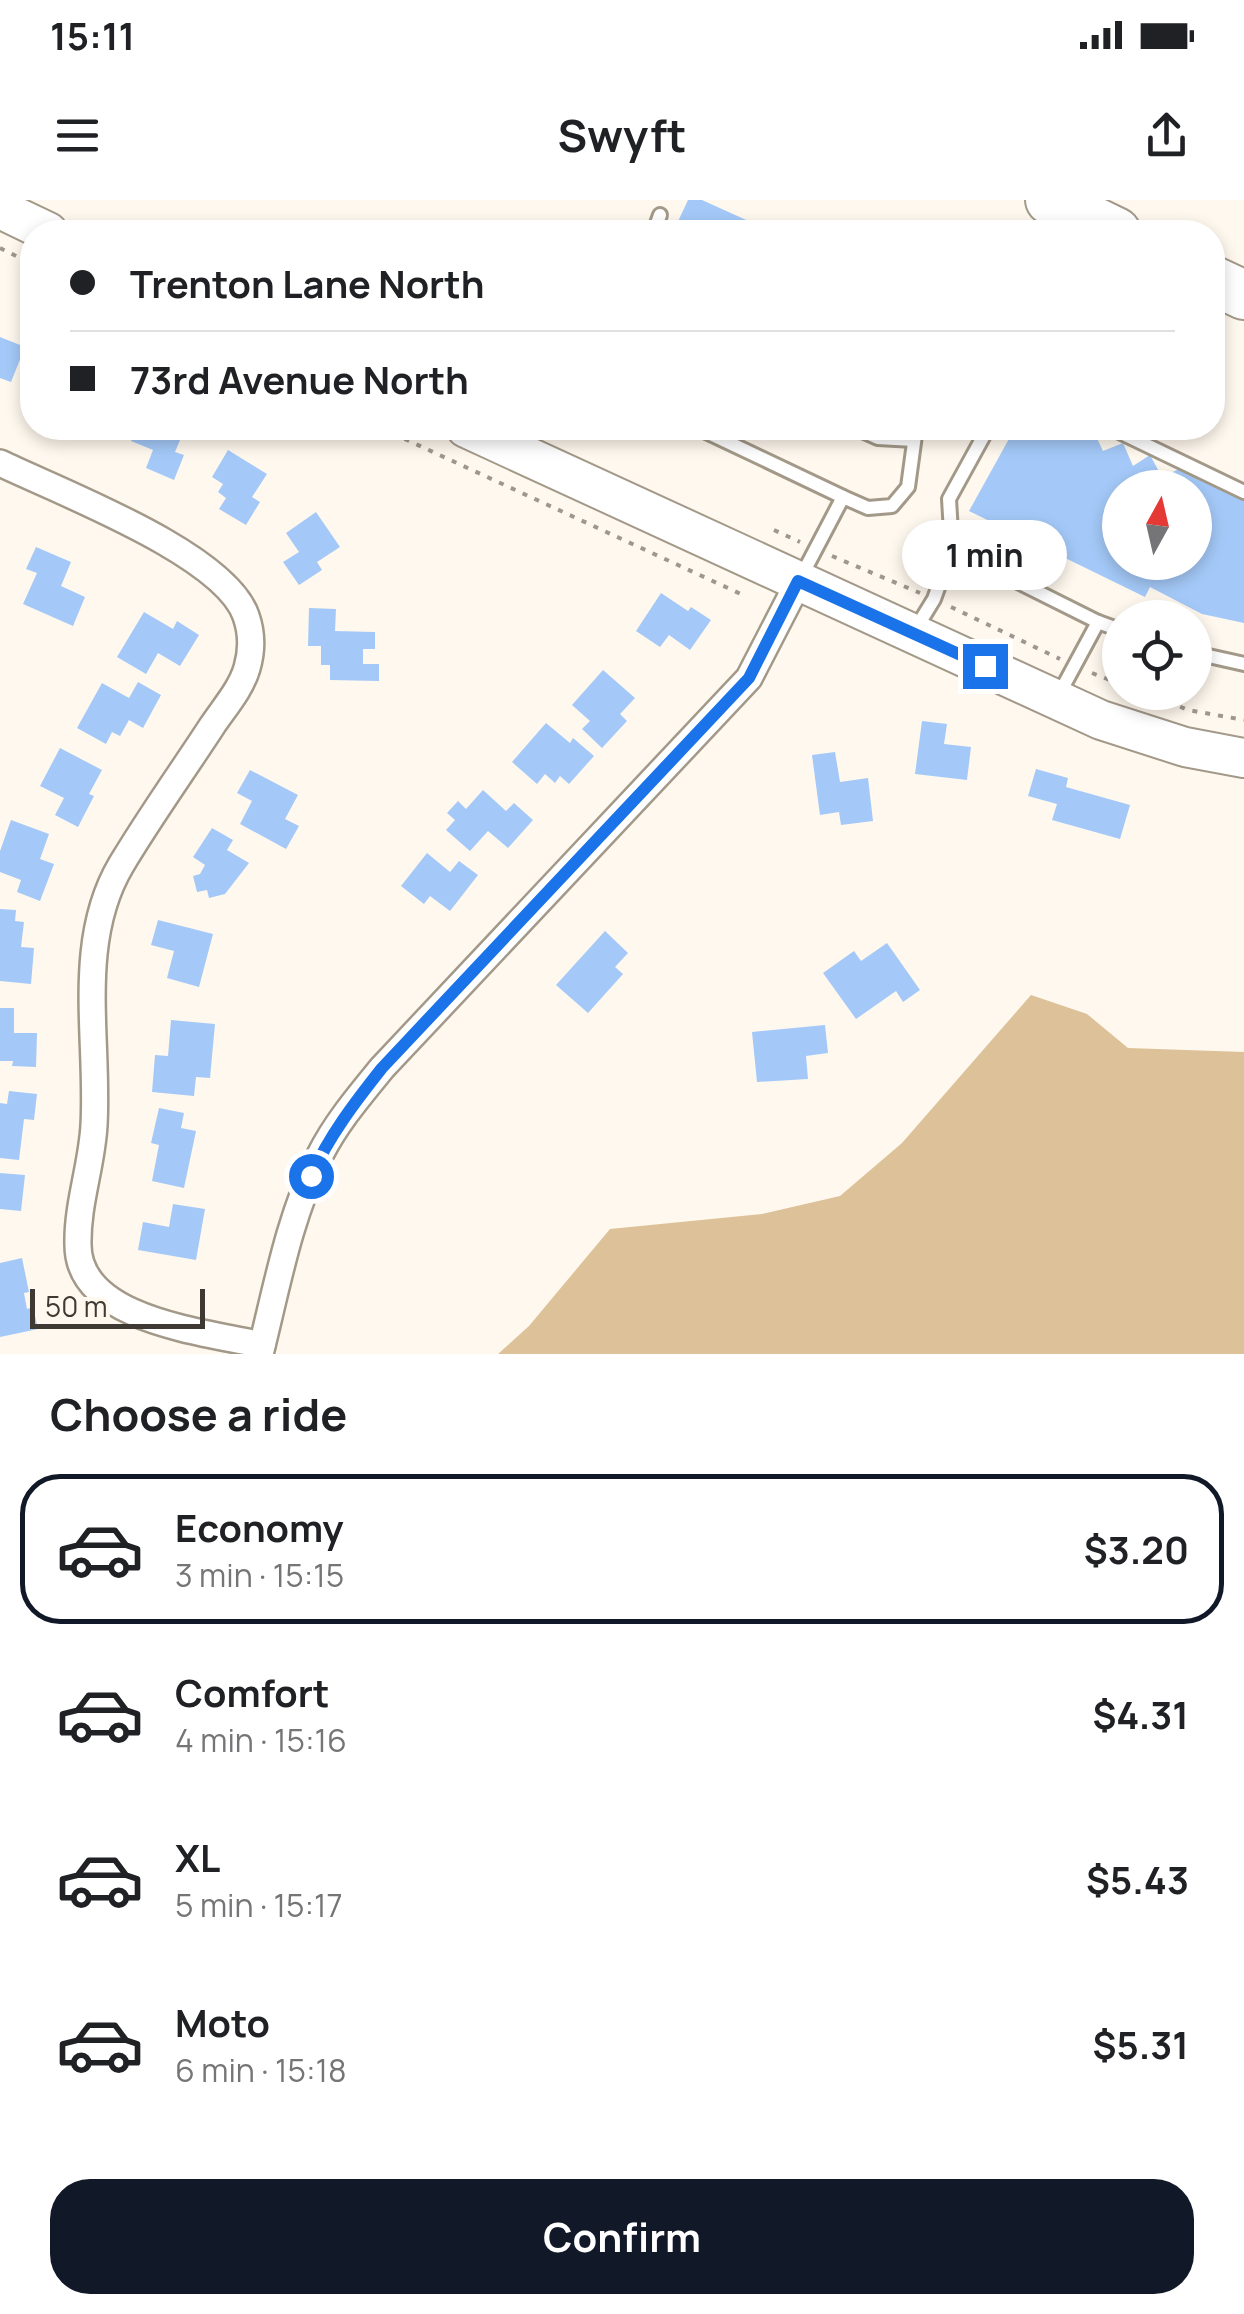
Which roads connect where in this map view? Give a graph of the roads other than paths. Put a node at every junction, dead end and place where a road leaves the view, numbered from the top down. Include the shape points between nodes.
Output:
1 (1050, 200) edge
2 (0, 209) edge
3 (660, 215) dead end
4 (23, 220) edge
5 (658, 220) edge
6 (1091, 220) edge
7 (492, 440) edge
8 (723, 440) edge
9 (914, 440) edge
10 (981, 440) edge
11 (1137, 440) edge
12 (0, 463) edge
13 (1244, 492) edge
14 (843, 497) junction
15 (952, 548) junction
16 (798, 581) junction
17 (1098, 622) junction
18 (1102, 623) edge
19 (914, 633) junction
20 (1212, 657) edge
21 (1244, 664) edge
22 (1056, 700) junction
23 (1244, 758) edge
24 (261, 1350) edge

1 - 6 highway
2 - 4 street
3 - 5 lane
7 - 16 street
8 - 14 lane
9 - 14 lane via 908,487 892,506 868,508
10 - 15 lane via 949,499
11 - 13 lane
12 - 24 street via 178,549 236,594 245,613 246,672 120,866 99,917 94,1133 78,1250 100,1293 122,1309
14 - 16 lane
15 - 17 lane
15 - 19 lane
16 - 19 street
16 - 24 street via 749,678 349,1109 300,1200
17 - 18 lane
17 - 22 lane
19 - 22 street
20 - 21 lane
22 - 23 street via 1147,736

